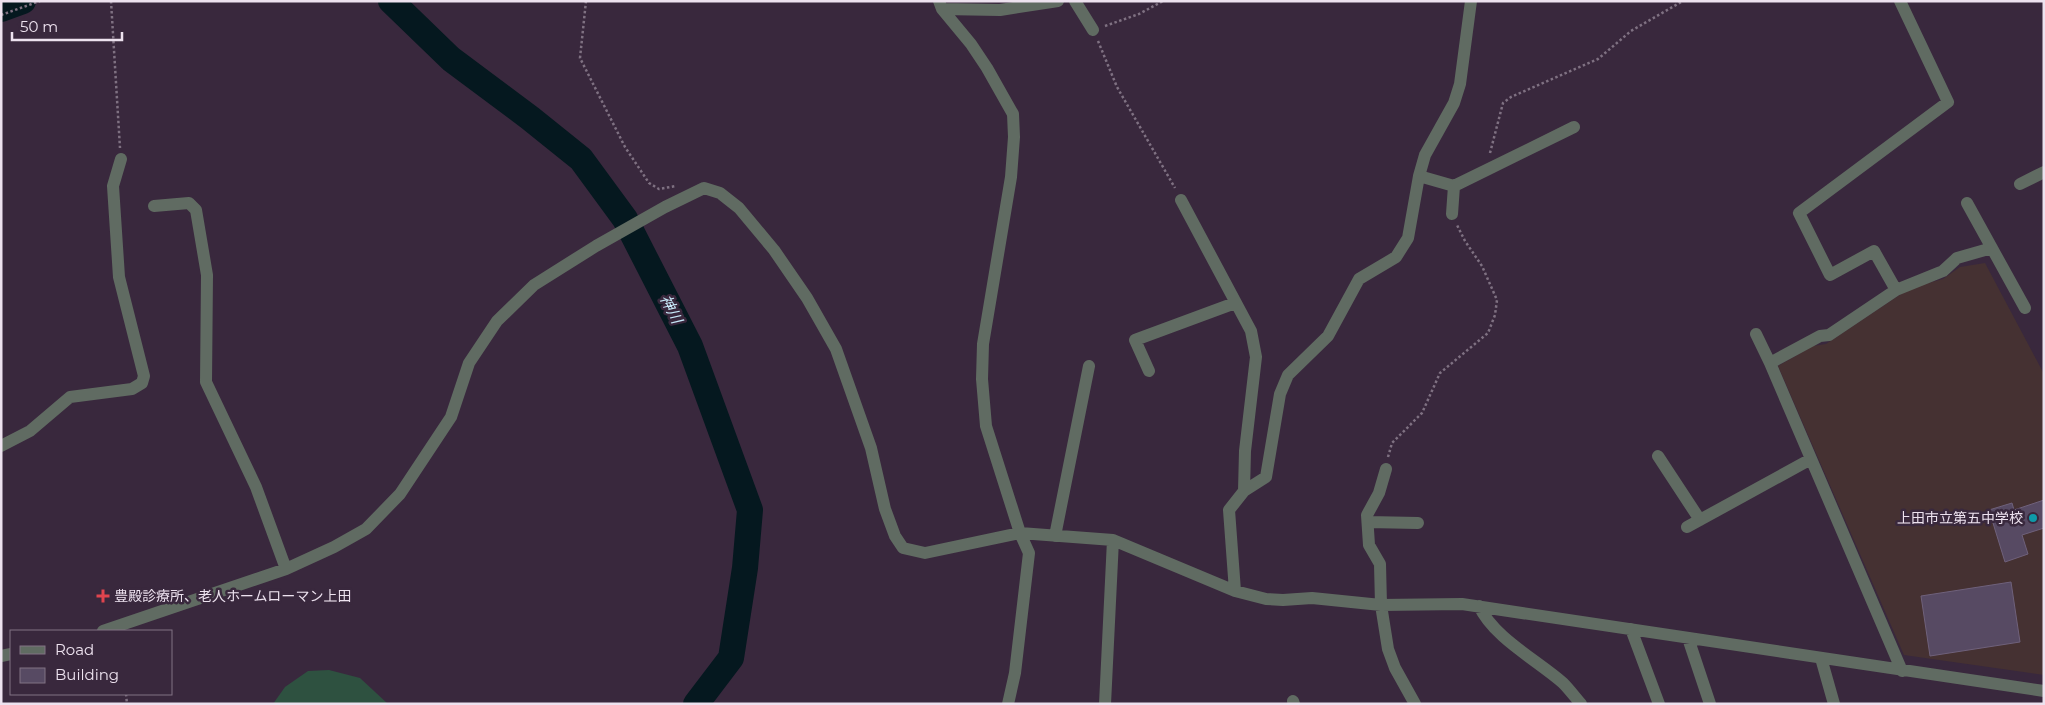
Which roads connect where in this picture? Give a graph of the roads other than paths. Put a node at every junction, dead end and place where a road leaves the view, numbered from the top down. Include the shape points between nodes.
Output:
1 (1058, 1) edge
2 (1075, 1) edge
3 (1472, 1) edge
4 (1900, 1) edge
5 (941, 5) edge
6 (1093, 30) road end
7 (1574, 127) dead end
8 (121, 159) road end
9 (2044, 172) edge
10 (1419, 176) junction
11 (2020, 184) dead end
12 (1454, 186) junction
13 (1181, 200) road end
14 (1967, 203) dead end
15 (154, 206) dead end
16 (1452, 214) road end
17 (1992, 248) junction
18 (1896, 290) junction
19 (1235, 303) junction
20 (2025, 308) dead end
21 (1756, 334) dead end
22 (1770, 363) junction
23 (1089, 366) dead end
24 (1149, 371) dead end
25 (1, 446) edge
26 (1658, 456) dead end
27 (1810, 459) junction
28 (1386, 469) road end
29 (1244, 491) junction
30 (1700, 520) junction
31 (1368, 522) junction
32 (1418, 523) dead end
33 (1686, 527) dead end
34 (1020, 533) junction
35 (1055, 536) junction
36 (1113, 540) junction
37 (286, 569) junction
38 (1236, 591) junction
39 (1381, 605) junction
40 (1479, 606) junction
41 (1631, 629) junction
42 (106, 630) edge
43 (1688, 638) junction
44 (1821, 658) junction
45 (1902, 671) junction
46 (2044, 691) edge
47 (1008, 704) edge
48 (1105, 704) edge
49 (1415, 704) edge
50 (1581, 704) edge
51 (1659, 704) edge
52 (1710, 704) edge
53 (1834, 704) edge

1 - 5 street via 1000,10
2 - 6 street
3 - 10 street via 1460,84 1454,103 1425,156
4 - 18 street via 1948,102 1799,213 1830,275 1874,251
5 - 34 street via 987,68 1013,114 1011,177 984,344 982,379 986,426
7 - 12 street
8 - 25 street via 112,186 120,277 144,376 142,383 132,389 70,397 30,431
9 - 11 street
10 - 12 street
10 - 29 street via 1408,238 1396,257 1359,279 1328,336 1288,375 1280,394 1266,477
12 - 16 street
13 - 19 street
14 - 17 street
15 - 37 street via 190,203 196,210 207,275 206,382 256,487
17 - 18 street via 1957,258 1943,271
17 - 20 street
18 - 22 street via 1829,336 1820,336
19 - 24 street via 1135,340
19 - 29 street via 1251,332 1256,357 1245,450
21 - 22 street
22 - 27 street
23 - 35 street
26 - 30 street
27 - 30 street
27 - 45 street
28 - 31 street via 1379,493 1367,514
29 - 38 street via 1229,510
30 - 33 street
31 - 32 street
31 - 39 street via 1369,545 1380,564
34 - 35 street
34 - 37 street via 924,553 903,548 885,509 871,448 836,350 807,298 774,250 738,208 720,194 704,188 596,246 534,285 496,321 469,363 451,417 400,494 366,529
34 - 47 street via 1029,553 1015,673
35 - 36 street
36 - 38 street
36 - 48 street
37 - 42 street
38 - 39 street via 1274,599 1312,598
39 - 40 street
39 - 49 street via 1394,668
40 - 41 street
40 - 50 street via 1484,618 1531,660 1563,683
41 - 43 street
41 - 51 street
43 - 44 street
43 - 52 street
44 - 45 street
44 - 53 street
45 - 46 street

